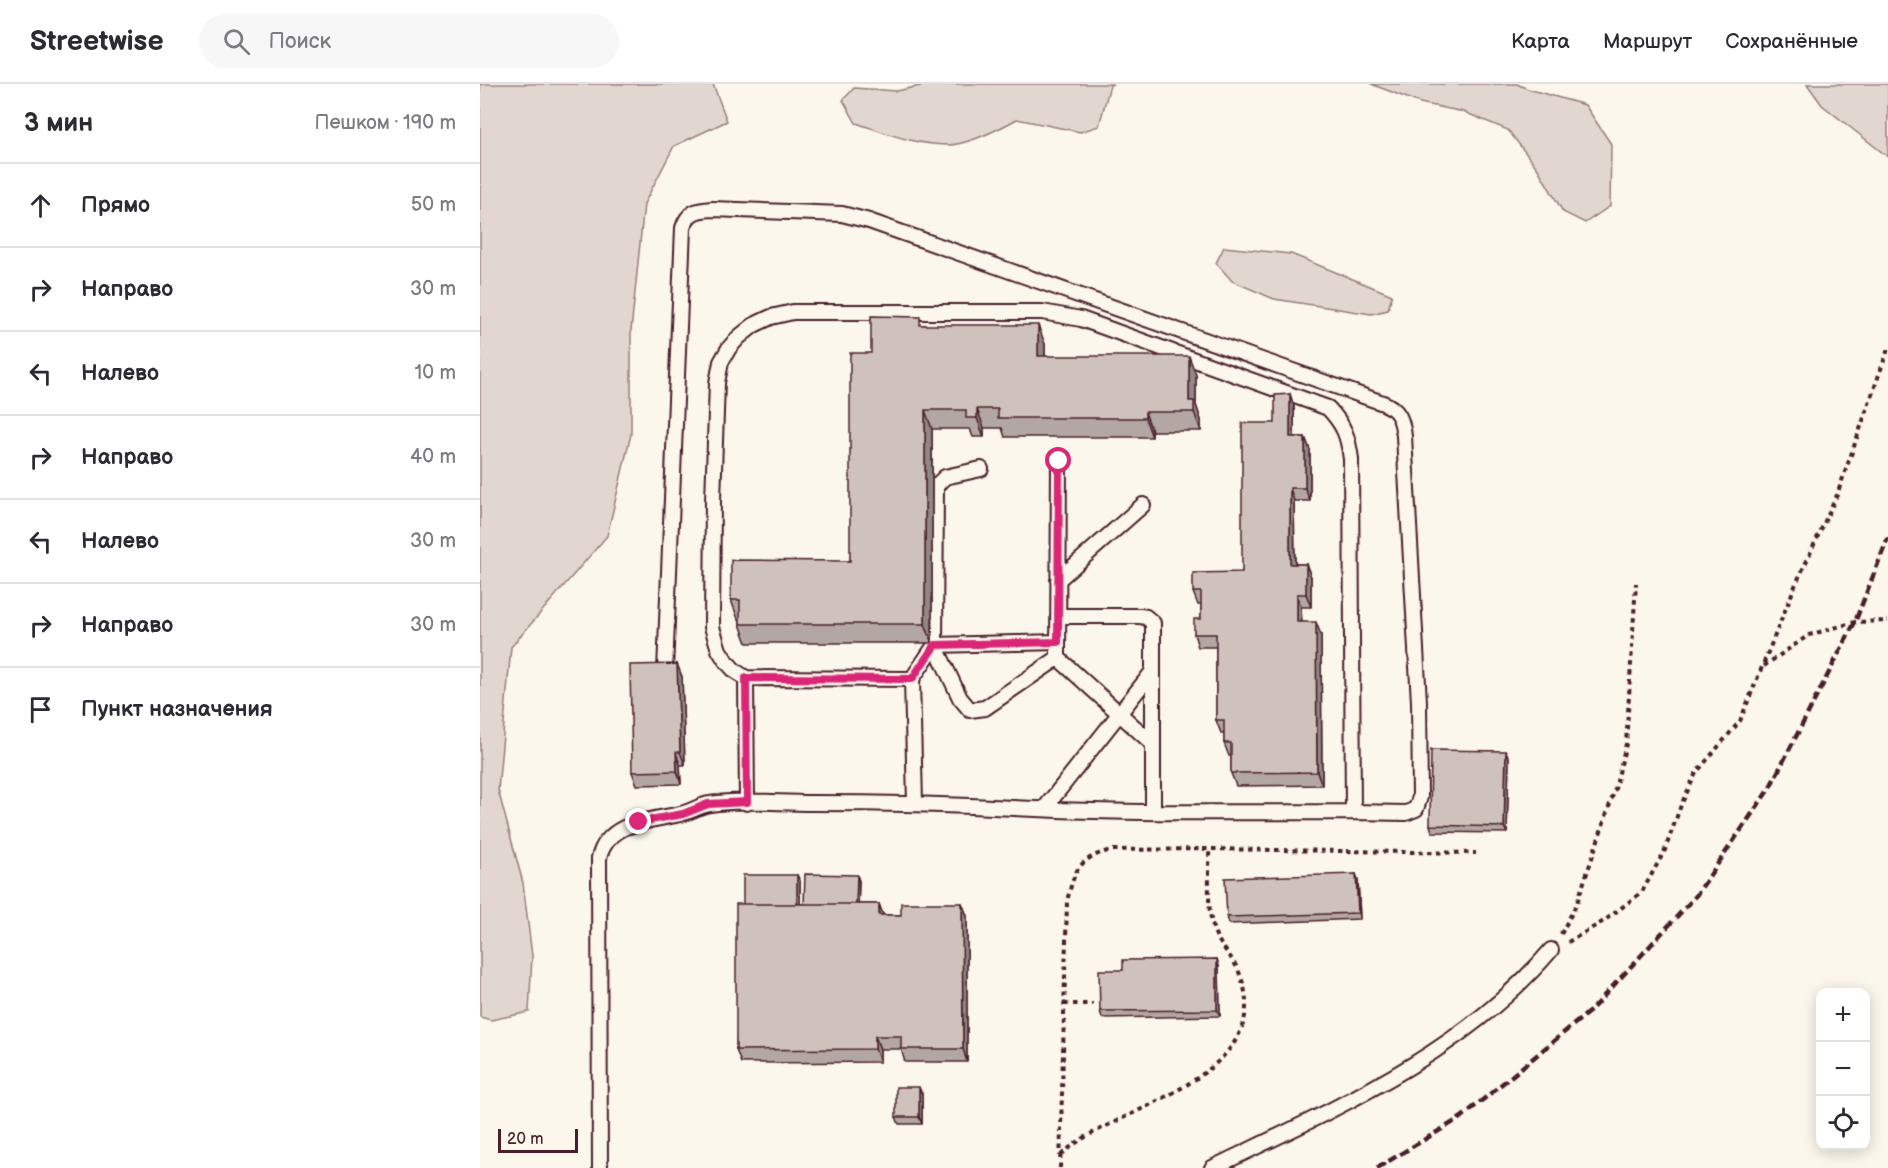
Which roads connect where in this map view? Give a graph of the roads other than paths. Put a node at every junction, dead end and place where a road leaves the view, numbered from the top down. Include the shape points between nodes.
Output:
1 (1059, 461) dead end
2 (981, 469) dead end
3 (1143, 505) dead end
4 (1058, 580) junction
5 (1058, 616) junction
6 (1058, 642) junction
7 (935, 645) junction
8 (1058, 658) junction
9 (665, 671) edge
10 (1154, 671) junction
11 (746, 678) junction
12 (912, 679) junction
13 (1119, 714) junction
14 (1153, 744) junction
15 (747, 802) junction
16 (915, 803) junction
17 (1044, 809) junction
18 (1153, 811) junction
19 (1353, 812) junction
20 (1552, 949) road end
21 (600, 1168) edge
22 (1212, 1168) edge

1 - 4 lane
2 - 7 lane via 945,477 936,486
3 - 4 lane
4 - 5 lane
5 - 6 lane
5 - 10 lane via 1151,619
6 - 7 lane
6 - 8 lane
7 - 8 lane via 960,698 970,710 985,708
7 - 12 lane
8 - 13 lane
9 - 19 lane via 686,218 712,209 842,214 1392,406 1398,413 1404,436 1419,702 1420,797 1416,809 1406,813
10 - 13 lane
10 - 14 lane
11 - 12 lane
11 - 15 lane
11 - 19 lane via 726,662 712,627 717,383 721,362 729,348 754,325 771,316 793,312 1042,312 1081,319 1328,408 1347,435 1352,459
12 - 16 lane
13 - 14 lane
13 - 17 lane
14 - 18 lane
15 - 16 lane
15 - 21 lane via 708,804 683,814 639,822 612,835 601,849
16 - 17 lane
17 - 18 lane
18 - 19 lane
20 - 22 lane via 1487,1012 1410,1068

